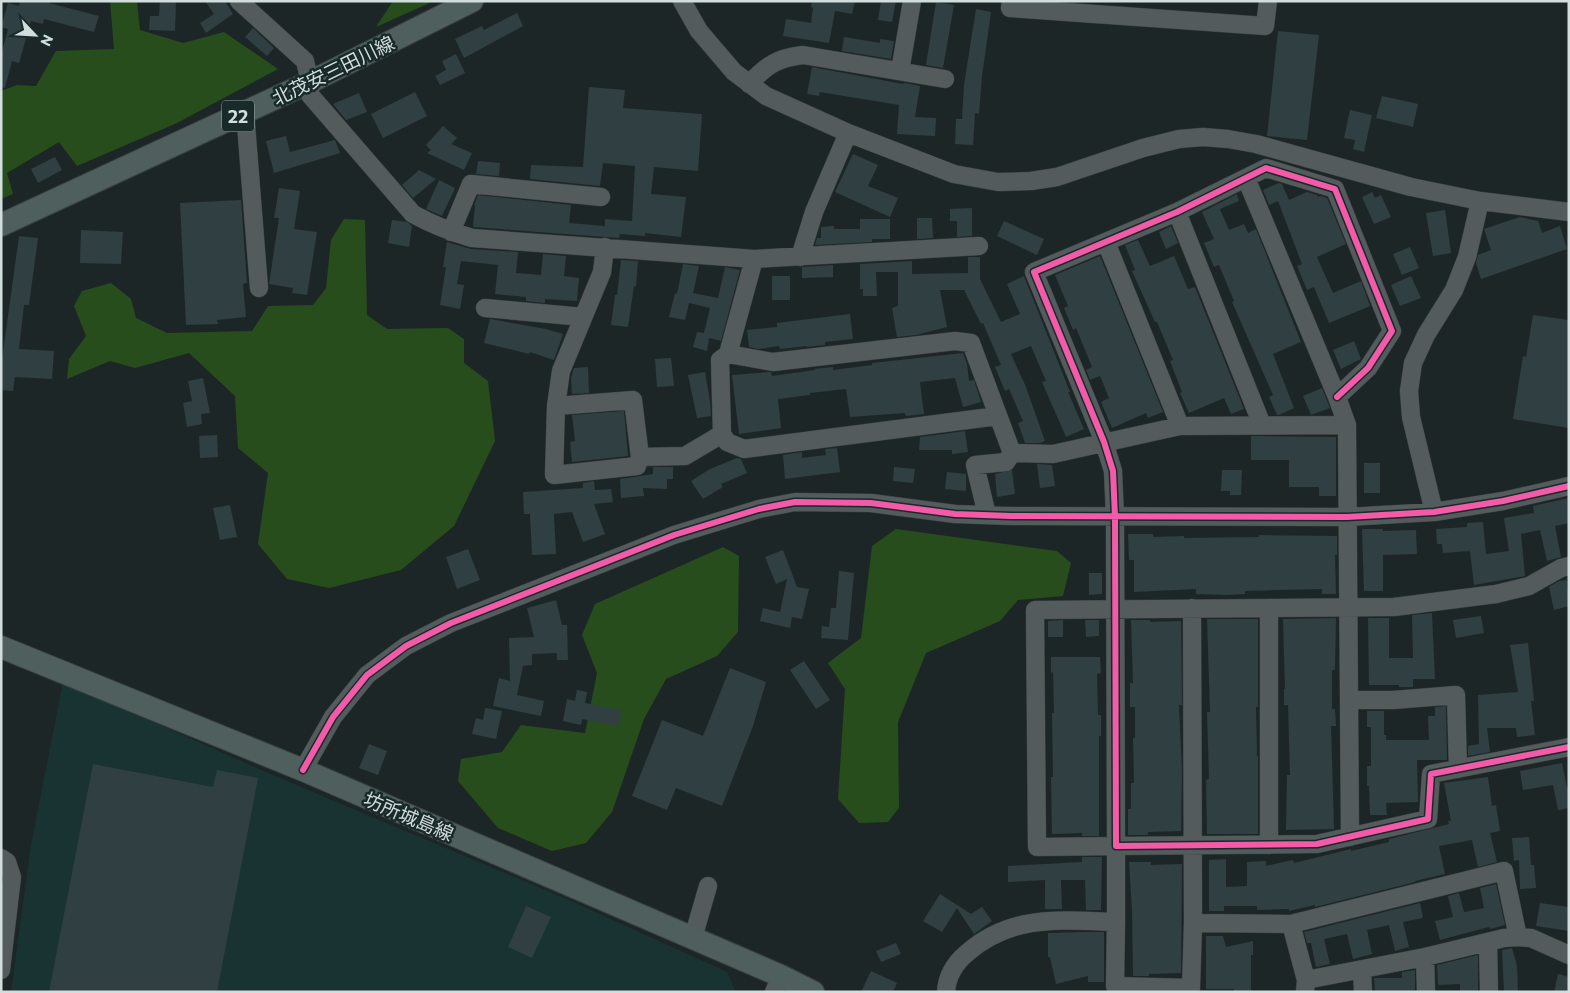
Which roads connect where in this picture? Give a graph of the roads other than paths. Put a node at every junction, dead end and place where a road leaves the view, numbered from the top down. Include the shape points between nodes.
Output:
1 (239, 1) edge
2 (472, 1) edge
3 (682, 1) edge
4 (912, 1) edge
5 (1011, 1) edge
6 (1268, 1) edge
7 (900, 71) junction
8 (945, 79) dead end
9 (310, 82) junction
10 (749, 84) junction
11 (245, 112) junction
12 (848, 133) junction
13 (1246, 178) junction
14 (601, 196) dead end
15 (1480, 201) junction
16 (1177, 212) junction
17 (1569, 212) edge
18 (1, 225) edge
19 (451, 232) junction
20 (1106, 242) junction
21 (979, 246) dead end
22 (605, 247) junction
23 (800, 257) junction
24 (754, 259) junction
25 (259, 288) dead end
26 (485, 308) dead end
27 (583, 317) junction
28 (728, 354) junction
29 (1337, 397) junction
30 (556, 406) junction
31 (998, 416) junction
32 (1262, 425) junction
33 (1347, 425) junction
34 (1180, 426) junction
35 (722, 434) junction
36 (1104, 442) junction
37 (1012, 453) junction
38 (640, 457) junction
39 (1569, 486) edge
40 (1434, 512) junction
41 (987, 515) junction
42 (1115, 517) junction
43 (1347, 517) junction
44 (1569, 566) edge
45 (1114, 608) junction
46 (1192, 608) junction
47 (1269, 608) junction
48 (1348, 608) junction
49 (1, 647) edge
50 (1349, 700) junction
51 (1569, 747) edge
52 (1458, 769) junction
53 (303, 770) junction
54 (1350, 836) junction
55 (1192, 845) junction
56 (1116, 846) junction
57 (1269, 846) junction
58 (1, 858) edge
59 (708, 886) dead end
60 (1116, 922) junction
61 (1193, 923) junction
62 (1291, 924) junction
63 (1518, 937) junction
64 (693, 938) junction
65 (1488, 942) junction
66 (1569, 956) edge
67 (1425, 957) junction
68 (1, 970) edge
69 (1362, 970) junction
70 (778, 984) edge
71 (1305, 986) edge
72 (1109, 989) edge
73 (813, 992) edge
74 (946, 992) edge
75 (1362, 992) edge
76 (1426, 992) edge
77 (1489, 992) edge

1 - 9 street via 305,61
2 - 9 main road, 北茂安三田川線 / 22
3 - 10 street via 699,31 734,72
4 - 7 street
5 - 6 street via 1010,8 1265,26
7 - 8 street
7 - 10 street via 803,55 771,64
9 - 11 main road, 北茂安三田川線 / 22
9 - 19 street via 310,95 413,214
10 - 12 street via 766,96
11 - 18 main road, 北茂安三田川線 / 22
11 - 25 street
12 - 15 street via 954,174 998,182 1057,177 1179,139 1228,139 1411,187
12 - 23 street via 814,212
13 - 16 street
13 - 29 street
13 - 29 street via 1266,168 1336,189 1392,331 1368,368
14 - 19 street via 471,184
15 - 17 street
15 - 40 street via 1467,256 1454,290 1413,363 1409,391 1412,417
16 - 20 street
16 - 32 street
19 - 22 street via 472,238
20 - 34 street
20 - 36 street via 1034,272
21 - 23 street
22 - 24 street
22 - 27 street via 602,272
23 - 24 street
24 - 28 street
26 - 27 street
27 - 30 street via 561,371
28 - 31 street via 773,362 956,341 971,343
28 - 35 street via 720,360
29 - 33 street
30 - 38 street via 633,400
30 - 38 street via 554,475 637,466
31 - 35 street via 744,449 727,442
31 - 37 street
32 - 33 street
32 - 34 street
33 - 43 street
34 - 36 street
35 - 38 street via 685,456
36 - 37 street via 1053,454
36 - 42 street via 1113,471
37 - 41 street via 1006,462 975,465
39 - 40 street
40 - 43 street
41 - 42 street
41 - 53 street via 871,503 795,502 758,509 674,535 451,623 406,646 367,675 333,717
42 - 43 street
42 - 45 street
43 - 48 street
44 - 48 street via 1529,586 1496,594 1394,607
45 - 46 street
45 - 56 street
45 - 56 street via 1035,610 1038,847
46 - 47 street
46 - 55 street
47 - 48 street
47 - 57 street
48 - 50 street
49 - 53 main road, 坊所城島線
50 - 52 street via 1456,695
50 - 54 street
51 - 52 street
52 - 54 street via 1431,774 1428,820
53 - 64 main road, 坊所城島線
54 - 57 street via 1317,844
55 - 56 street
55 - 57 street
55 - 61 street
56 - 60 street
58 - 68 street via 7,862 12,877
59 - 64 street
60 - 72 street
60 - 74 street via 1058,921 1005,929 980,941 956,962 946,982
61 - 62 street
61 - 72 street via 1191,988
62 - 63 street via 1504,871
62 - 71 street
63 - 65 street
63 - 66 street via 1531,938
64 - 70 main road, 坊所城島線
65 - 67 street
65 - 77 street
67 - 69 street
67 - 76 street
69 - 71 street
69 - 75 street
70 - 73 main road, 坊所城島線

